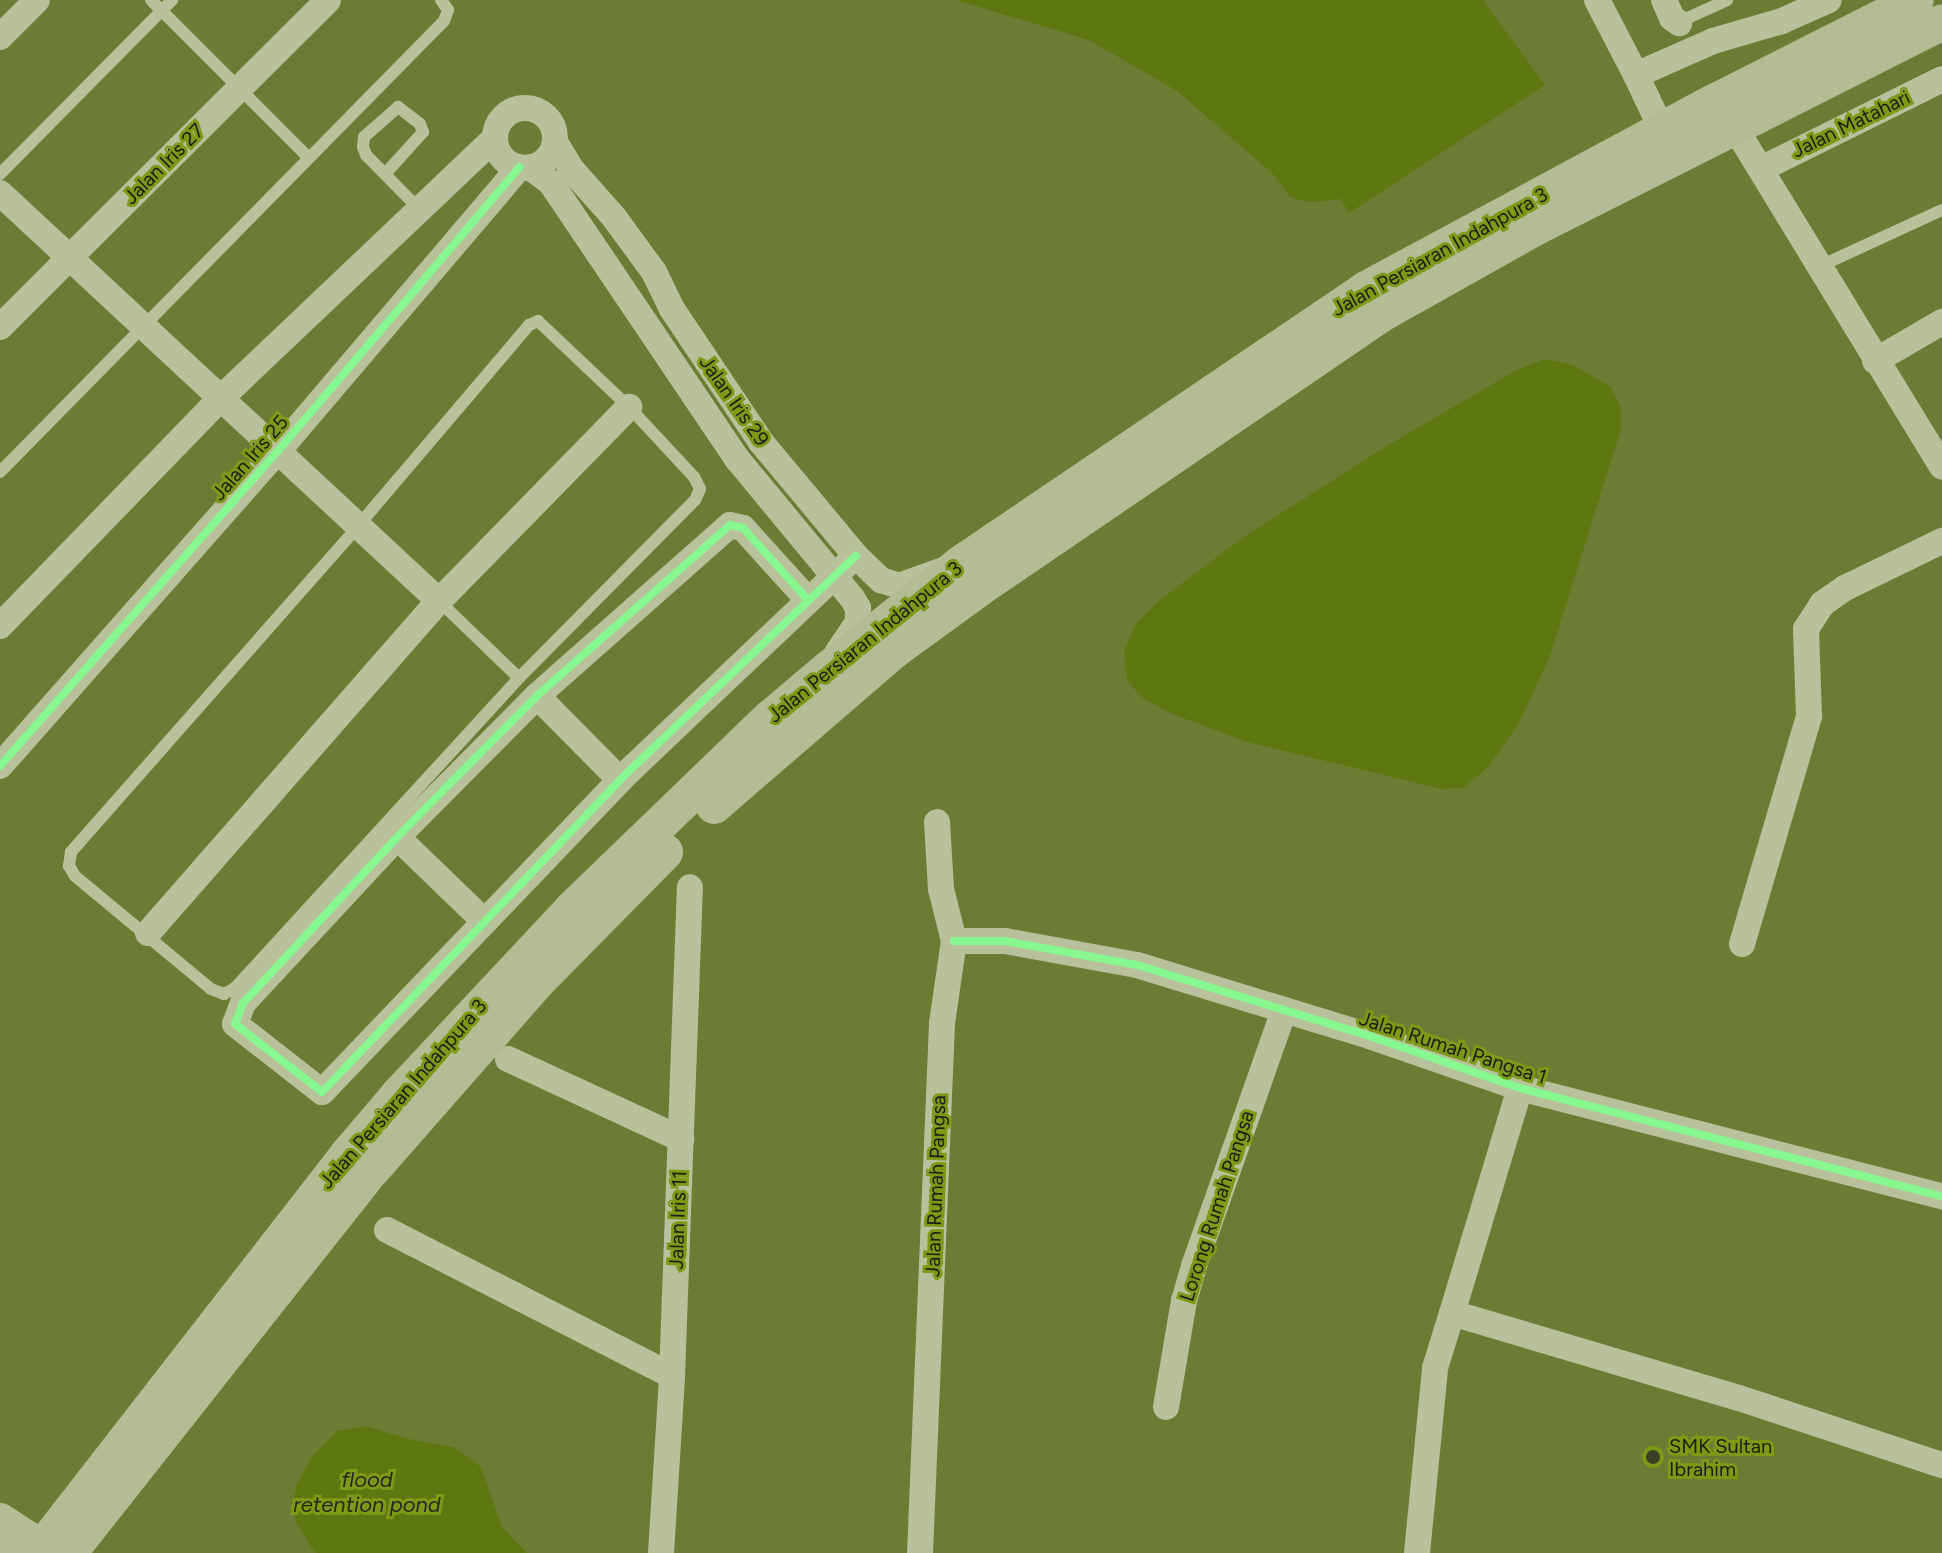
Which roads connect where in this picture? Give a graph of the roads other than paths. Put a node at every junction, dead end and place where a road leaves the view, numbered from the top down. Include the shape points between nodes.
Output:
1 (37, 0) edge
2 (151, 0) edge
3 (172, 0) edge
4 (328, 0) edge
5 (441, 0) edge
6 (1597, 0) edge
7 (1664, 0) edge
8 (1727, 0) edge
9 (1829, 0) edge
10 (1916, 0) edge
11 (162, 10) junction
12 (1942, 22) edge
13 (1679, 23) joint
14 (0, 37) edge
15 (1636, 75) junction
16 (1942, 79) edge
17 (239, 88) junction
18 (1734, 126) junction
19 (1662, 130) junction
20 (495, 138) junction
21 (555, 142) junction
22 (309, 158) junction
23 (525, 167) junction
24 (1761, 169) junction
25 (0, 174) edge
26 (385, 174) junction
27 (0, 193) edge
28 (1942, 210) edge
29 (421, 211) junction
30 (453, 244) junction
31 (70, 257) junction
32 (1818, 267) junction
33 (1942, 322) edge
34 (143, 326) junction
35 (0, 327) edge
36 (1875, 361) junction
37 (221, 398) junction
38 (629, 407) junction
39 (1935, 439) edge
40 (278, 451) junction
41 (1942, 467) edge
42 (0, 472) edge
43 (358, 526) junction
44 (1942, 541) edge
45 (856, 556) junction
46 (960, 564) junction
47 (833, 576) junction
48 (808, 600) junction
49 (439, 601) junction
50 (0, 626) edge
51 (828, 669) junction
52 (528, 687) junction
53 (0, 766) edge
54 (620, 780) junction
55 (937, 822) dead end
56 (397, 837) junction
57 (690, 887) dead end
58 (485, 922) junction
59 (148, 933) junction
60 (954, 941) junction
61 (1742, 944) dead end
62 (1284, 1010) junction
63 (508, 1059) dead end
64 (1520, 1088) junction
65 (681, 1139) junction
66 (1942, 1196) edge
67 (387, 1230) dead end
68 (1452, 1313) junction
69 (672, 1376) junction
70 (1166, 1407) dead end
71 (1942, 1465) edge
72 (0, 1521) edge
73 (49, 1552) edge
74 (924, 1552) edge
75 (661, 1553) edge
76 (1417, 1553) edge

1 - 14 street
2 - 11 lane
3 - 11 lane
4 - 17 street, Jalan Iris 27
5 - 22 lane via 448,10 444,21
6 - 15 street
7 - 13 street
8 - 13 lane
9 - 15 street
10 - 19 main road, Jalan Persiaran Indahpura 3
11 - 17 lane
11 - 25 lane
12 - 18 main road, Jalan Persiaran Indahpura 3
15 - 19 street
16 - 24 street, Jalan Matahari
17 - 22 lane
17 - 31 street, Jalan Iris 27
18 - 24 street
18 - 73 main road, Jalan Persiaran Indahpura 3 via 1378,316 980,588 788,739 674,843 488,1036
19 - 46 main road, Jalan Persiaran Indahpura 3 via 1366,289
20 - 21 street via 502,118 528,108 551,123
20 - 23 street via 504,160
20 - 29 street
21 - 23 street via 542,162
21 - 45 street, Jalan Iris 29 via 654,272 672,309 761,442
22 - 34 lane
23 - 30 street, Jalan Iris 25
23 - 47 street, Jalan Iris 29 via 551,183 738,460
24 - 32 street
26 - 26 lane via 366,155 364,137 398,107 423,132
26 - 29 lane
27 - 31 street
28 - 32 lane
29 - 30 street
29 - 37 street
30 - 40 street, Jalan Iris 25
31 - 34 street
31 - 35 street, Jalan Iris 27
32 - 36 street
33 - 36 street
34 - 37 street
34 - 42 lane
36 - 39 street
37 - 40 street
37 - 50 street
38 - 43 lane via 538,321 529,325
38 - 49 street
38 - 52 lane via 700,489
39 - 41 street
40 - 43 street
40 - 53 street, Jalan Iris 25
43 - 49 street
43 - 59 lane via 71,852 69,866 75,876
44 - 61 street via 1845,588 1822,604 1806,629 1809,716
45 - 46 street, Jalan Iris 29 via 881,580 899,586
45 - 47 street
46 - 51 main road, Jalan Persiaran Indahpura 3
47 - 48 street
47 - 51 street, Jalan Iris 29 via 858,608 858,622
48 - 52 street via 743,528 733,524
48 - 54 street
49 - 52 lane
49 - 59 street
51 - 73 main road, Jalan Persiaran Indahpura 3 via 572,909 399,1094 348,1154
52 - 54 street
52 - 56 street
52 - 59 lane via 235,988 224,994 211,989
54 - 58 street
55 - 60 street, Jalan Rumah Pangsa via 941,889
56 - 58 street
56 - 58 street via 243,1003 235,1024 322,1092
57 - 65 street, Jalan Iris 11
60 - 62 street, Jalan Rumah Pangsa 1 via 1005,941 1076,952
60 - 74 street, Jalan Rumah Pangsa via 942,1023
62 - 64 street, Jalan Rumah Pangsa 1
62 - 70 street, Lorong Rumah Pangsa via 1194,1266
63 - 65 street
64 - 66 street, Jalan Rumah Pangsa 1
64 - 68 street
65 - 69 street, Jalan Iris 11
67 - 69 street
68 - 71 street
68 - 76 street via 1435,1368
69 - 75 street, Jalan Iris 11
72 - 73 main road

